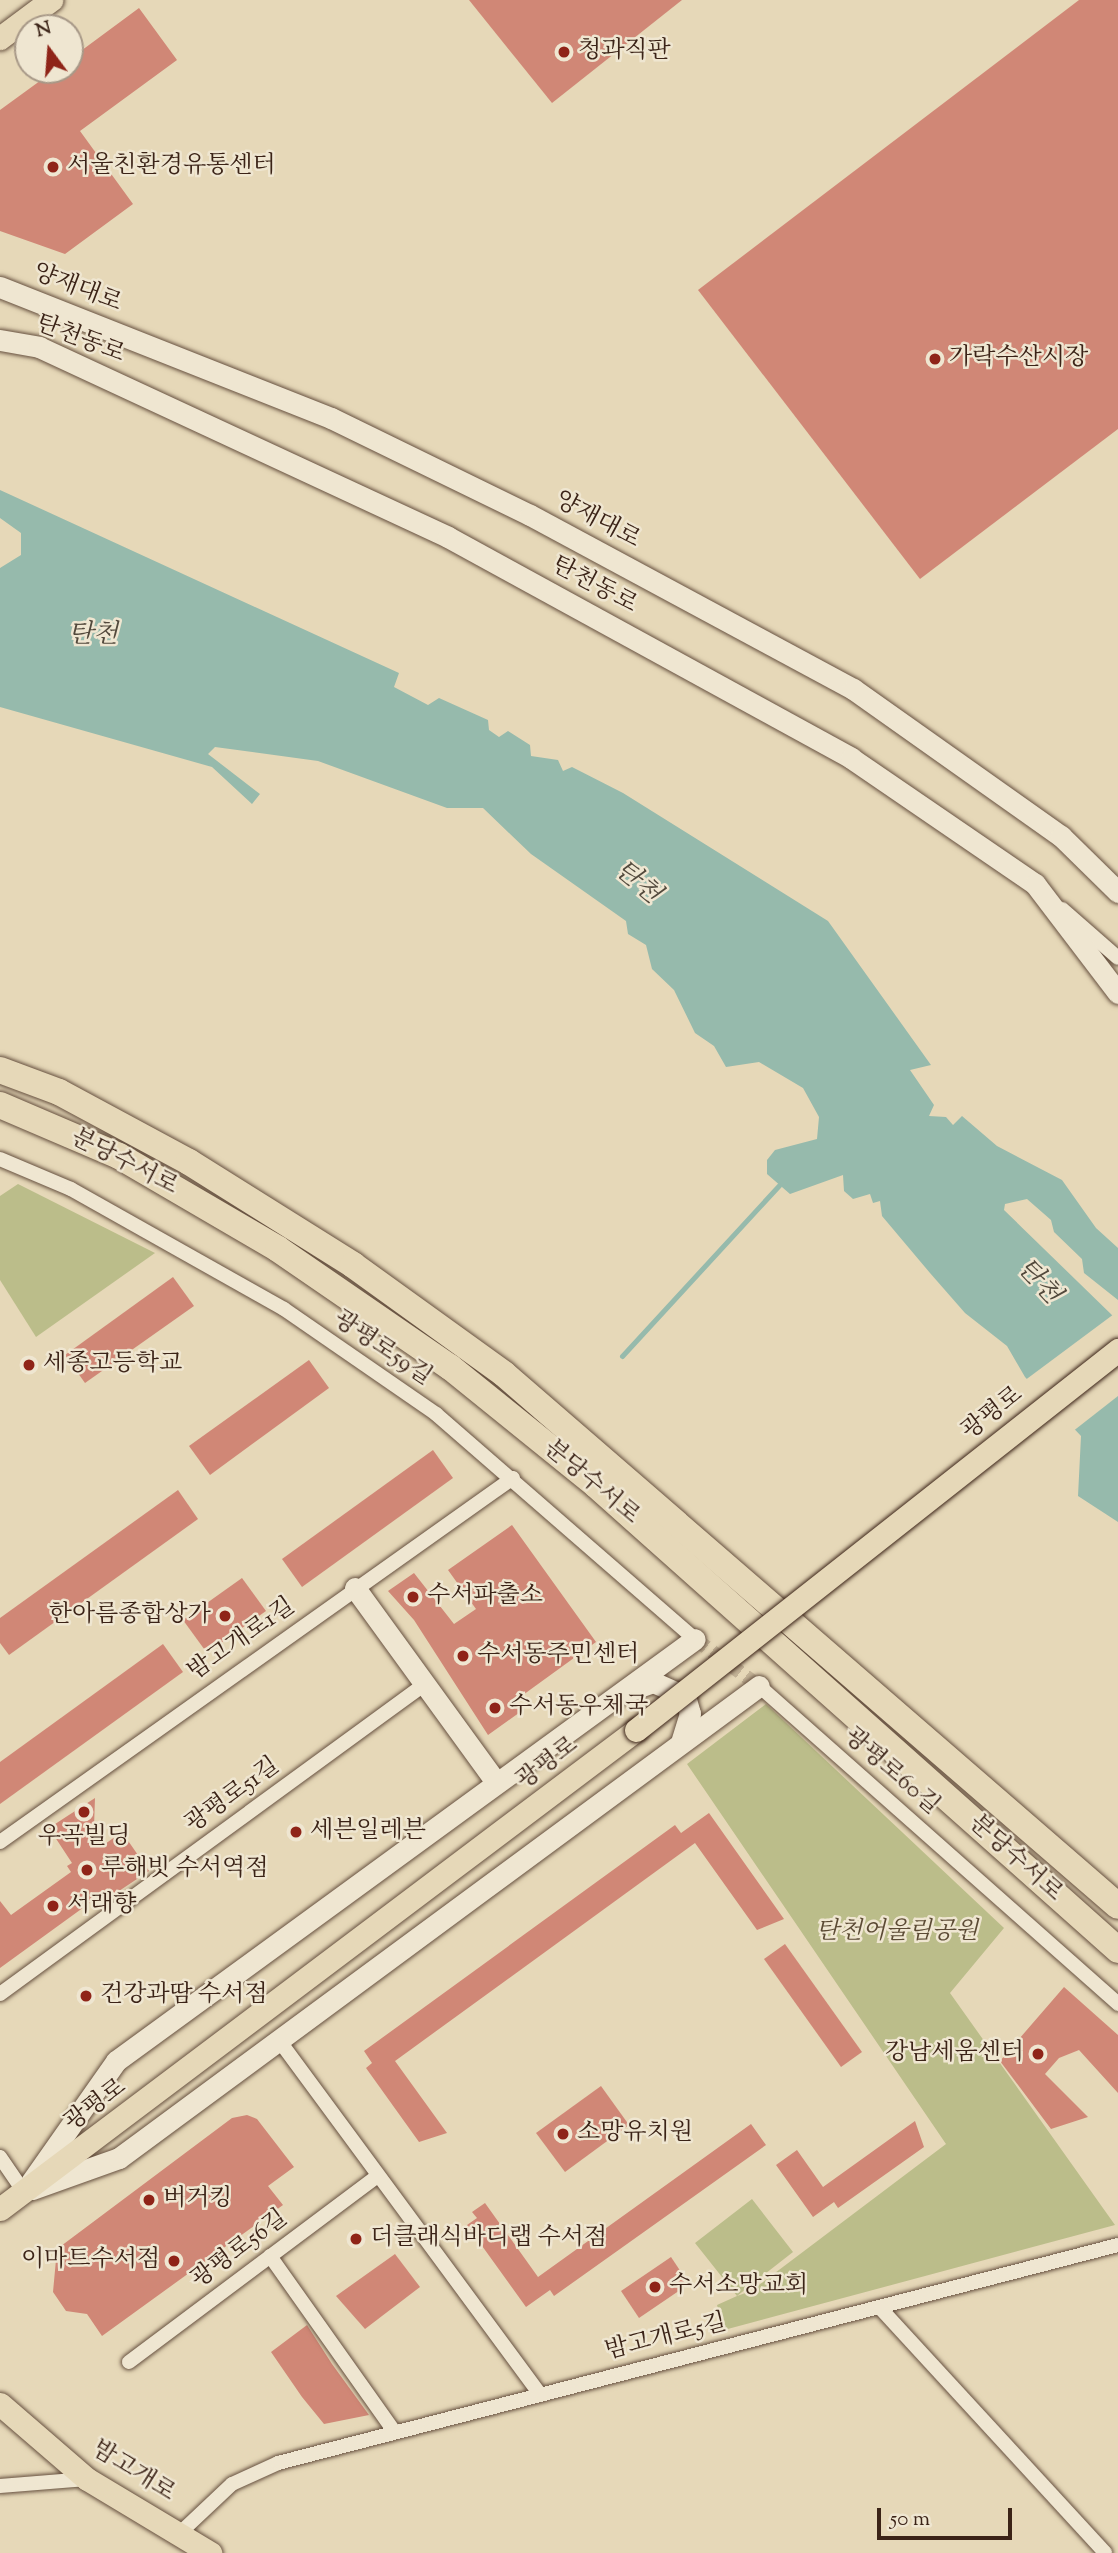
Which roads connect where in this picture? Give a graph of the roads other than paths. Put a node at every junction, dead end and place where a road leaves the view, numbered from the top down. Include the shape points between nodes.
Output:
1 (51, 0) edge
2 (0, 38) edge
3 (0, 288) edge
4 (0, 331) edge
5 (0, 340) edge
6 (39, 347) junction
7 (1035, 884) junction
8 (1118, 892) edge
9 (1118, 958) edge
10 (1118, 993) edge
11 (0, 1060) edge
12 (0, 1070) edge
13 (59, 1092) junction
14 (0, 1105) edge
15 (0, 1159) edge
16 (1118, 1350) edge
17 (513, 1478) junction
18 (355, 1588) junction
19 (695, 1639) joint
20 (425, 1684) junction
21 (759, 1686) joint
22 (612, 1696) junction
23 (681, 1744) junction
24 (495, 1781) junction
25 (0, 1842) edge
26 (1118, 1906) edge
27 (1118, 1950) edge
28 (0, 1994) edge
29 (1118, 2004) edge
30 (281, 2043) junction
31 (0, 2157) edge
32 (378, 2176) junction
33 (24, 2192) junction
34 (0, 2209) edge
35 (1116, 2250) edge
36 (270, 2256) junction
37 (881, 2309) junction
38 (130, 2362) dead end
39 (538, 2392) junction
40 (0, 2404) edge
41 (394, 2431) junction
42 (87, 2479) junction
43 (0, 2486) edge
44 (181, 2532) junction
45 (210, 2553) edge
46 (1105, 2553) edge

1 - 2 main road
3 - 8 street, 양재대로 via 331,418 530,515 864,696 1061,836
4 - 6 street
5 - 6 street, 탄천동로
6 - 7 street, 탄천동로 via 448,537 582,609 851,758
7 - 9 street, 탄천동로
7 - 10 street
11 - 13 highway
12 - 13 highway, 분당수서로
13 - 26 highway, 분당수서로 via 189,1162 353,1265 504,1374
14 - 27 highway, 분당수서로 via 119,1156 278,1249 450,1367 596,1485
15 - 17 street, 광평로59길 via 71,1189 284,1309 436,1414
16 - 33 main road, 광평로, bridge via 636,1730
17 - 18 street, 밤고개로1길
17 - 19 street, 광평로59길
18 - 20 street, 광평로
18 - 25 street, 밤고개로1길
19 - 22 street
20 - 24 street, 광평로
20 - 28 street, 광평로51길
21 - 23 street
21 - 29 street, 광평로60길
22 - 23 street via 653,1682 671,1686 685,1696 690,1713
22 - 24 street
23 - 30 street
24 - 33 street via 116,2061
30 - 32 street
30 - 33 street via 120,2158
31 - 33 street
32 - 36 street, 광평로56길
32 - 39 street
33 - 34 main road, 광평로
35 - 37 street, 밤고개로5길
36 - 38 street, 광평로56길
36 - 41 street
37 - 39 street, 밤고개로5길
37 - 46 street
39 - 41 street, 밤고개로5길
40 - 42 main road, 밤고개로
41 - 44 street, 밤고개로5길 via 278,2463 232,2484
42 - 43 street
42 - 44 main road, 밤고개로
44 - 45 main road, 밤고개로

